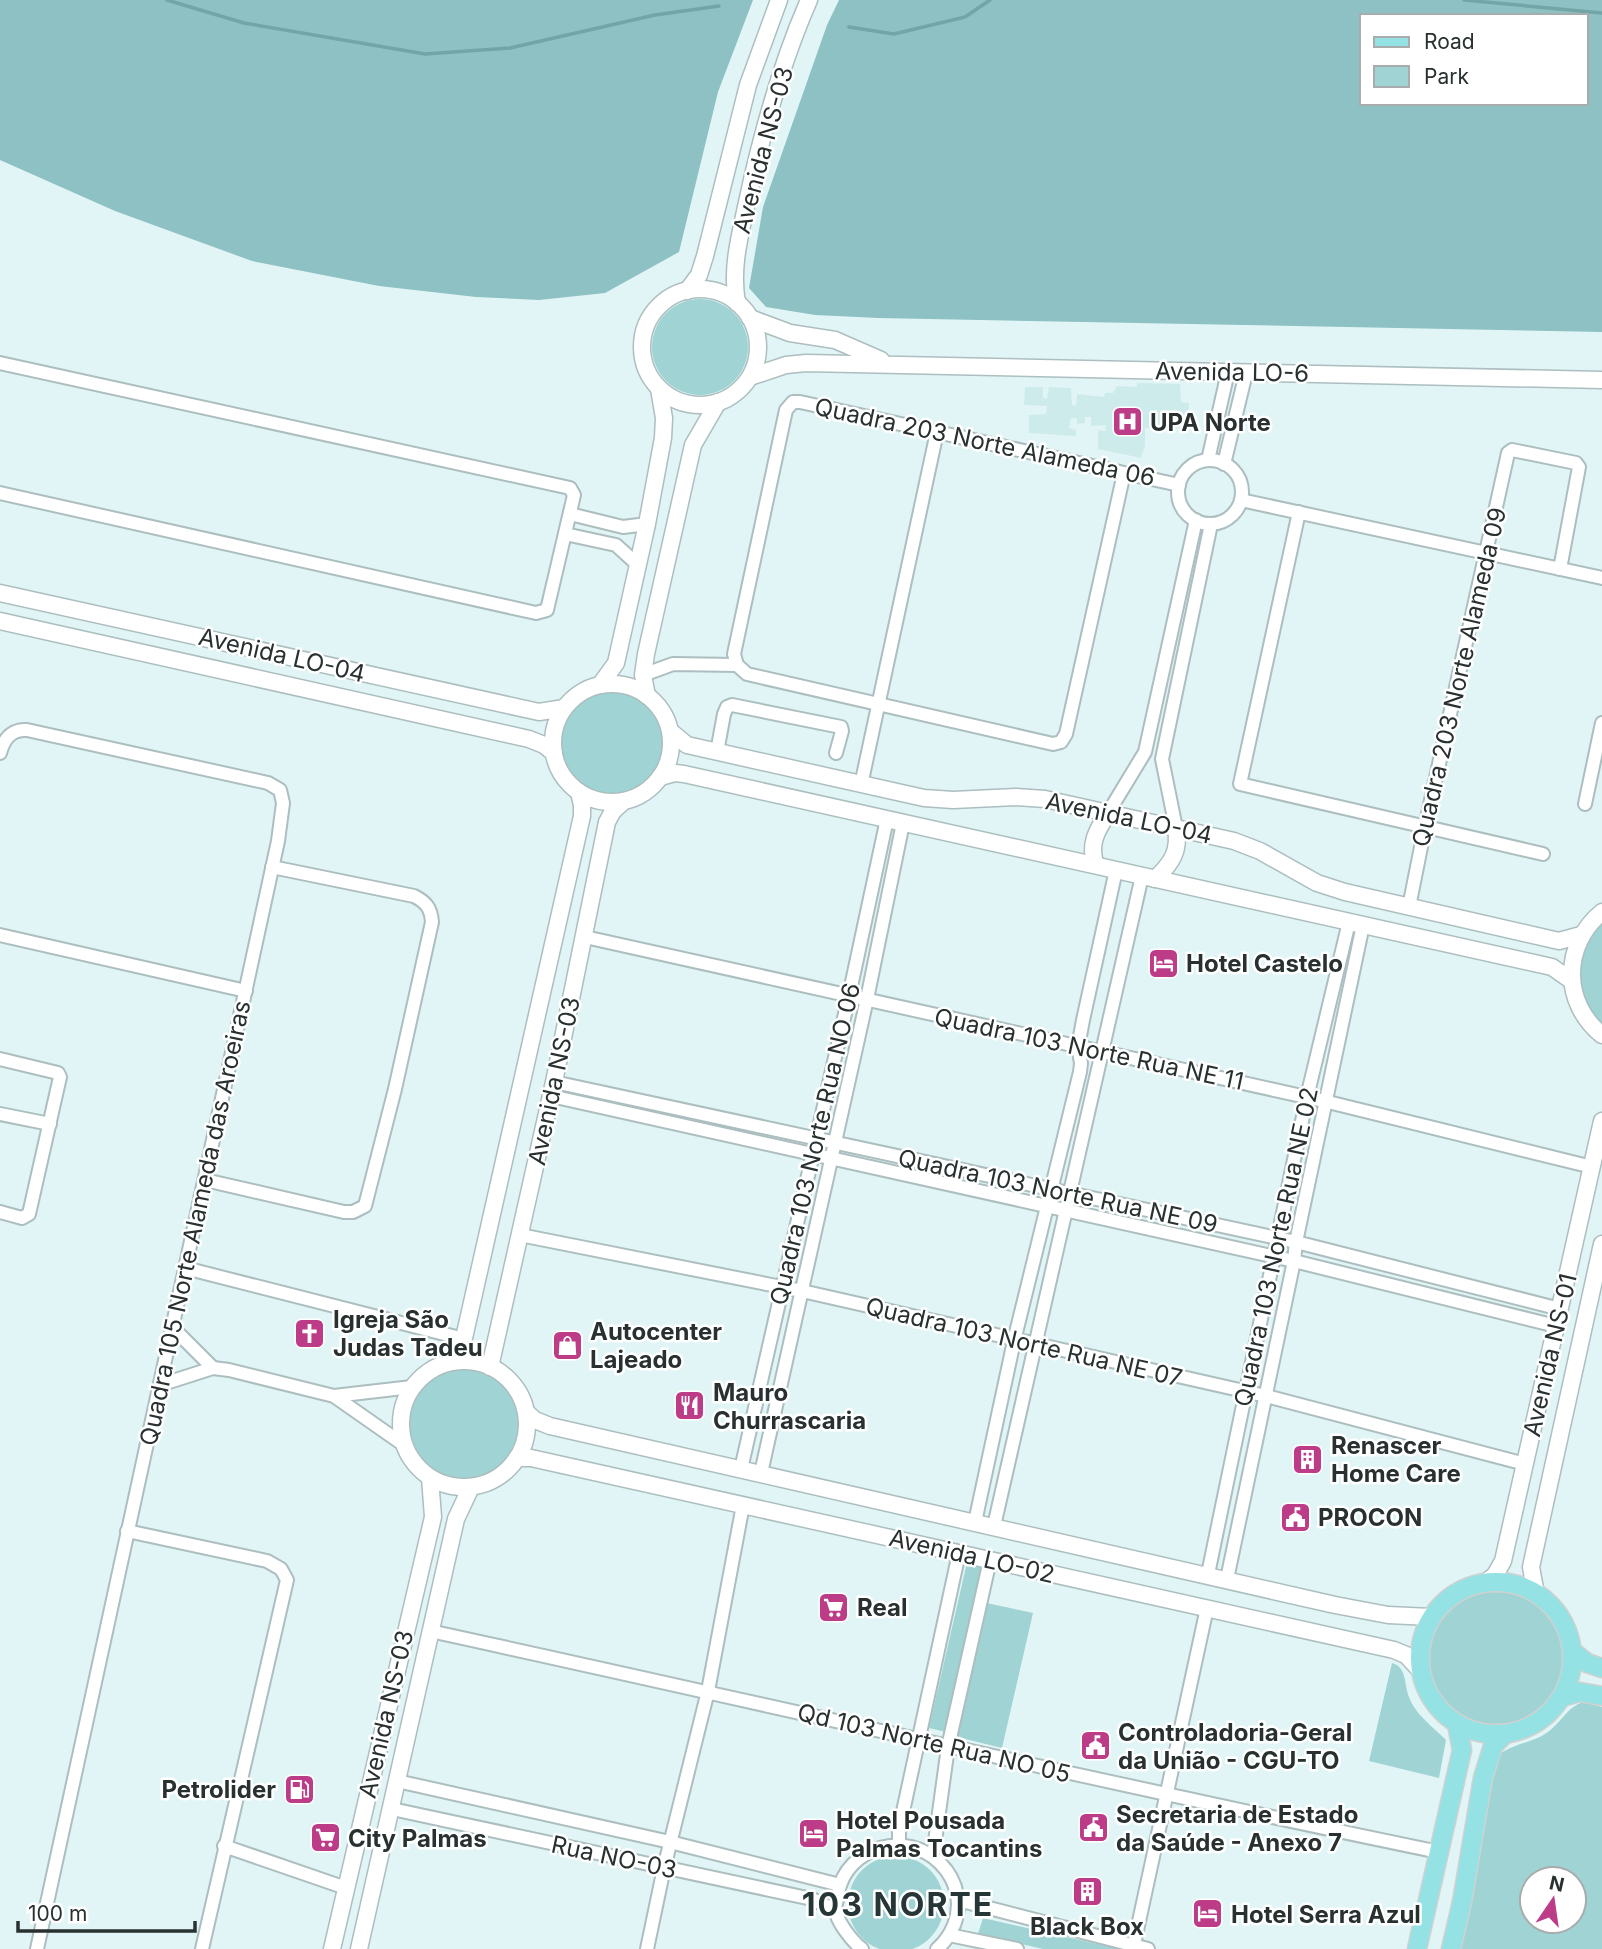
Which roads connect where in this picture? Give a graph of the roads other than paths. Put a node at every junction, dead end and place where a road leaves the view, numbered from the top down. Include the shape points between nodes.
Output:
1 (779, 0) edge
2 (809, 0) edge
3 (687, 291) junction
4 (737, 303) junction
5 (750, 318) junction
6 (0, 363) edge
7 (894, 365) junction
8 (1602, 370) edge
9 (1228, 372) junction
10 (1246, 373) junction
11 (750, 377) junction
12 (1570, 380) junction
13 (1602, 380) edge
14 (659, 388) junction
15 (718, 402) junction
16 (937, 432) junction
17 (1208, 460) junction
18 (1224, 464) junction
19 (1124, 473) junction
20 (1179, 485) junction
21 (0, 493) edge
22 (1241, 500) junction
23 (1299, 512) junction
24 (569, 514) junction
25 (1196, 520) junction
26 (647, 524) junction
27 (1211, 524) junction
28 (565, 534) junction
29 (1486, 553) junction
30 (638, 565) junction
31 (1560, 569) junction
32 (1602, 578) edge
33 (0, 593) edge
34 (0, 621) edge
35 (737, 665) junction
36 (643, 676) junction
37 (600, 685) junction
38 (647, 696) junction
39 (877, 704) junction
40 (564, 708) junction
41 (1602, 723) edge
42 (670, 731) junction
43 (717, 752) junction
44 (0, 753) edge
45 (554, 753) junction
46 (836, 753) dead end
47 (660, 777) junction
48 (861, 785) junction
49 (579, 792) junction
50 (624, 801) junction
51 (1585, 804) dead end
52 (1108, 813) junction
53 (887, 819) junction
54 (903, 822) junction
55 (1425, 827) junction
56 (1176, 828) junction
57 (1543, 854) dead end
58 (1096, 866) junction
59 (272, 867) junction
60 (1115, 870) junction
61 (1148, 877) junction
62 (1409, 906) junction
63 (1602, 912) edge
64 (1356, 923) junction
65 (0, 935) edge
66 (1581, 935) junction
67 (584, 937) junction
68 (1572, 981) junction
69 (246, 992) junction
70 (849, 996) junction
71 (867, 999) junction
72 (1602, 1035) edge
73 (1078, 1047) junction
74 (1102, 1051) junction
75 (0, 1059) edge
76 (552, 1089) junction
77 (1307, 1097) junction
78 (1324, 1101) junction
79 (0, 1115) edge
80 (1602, 1121) edge
81 (50, 1124) junction
82 (817, 1138) junction
83 (834, 1141) junction
84 (814, 1154) junction
85 (830, 1157) junction
86 (1592, 1167) junction
87 (205, 1180) junction
88 (1052, 1190) junction
89 (1070, 1194) junction
90 (1049, 1206) junction
91 (1066, 1210) junction
92 (0, 1212) edge
93 (520, 1235) junction
94 (1278, 1240) junction
95 (1296, 1242) junction
96 (1602, 1244) edge
97 (1275, 1258) junction
98 (1294, 1262) junction
99 (185, 1268) junction
100 (782, 1287) junction
101 (802, 1291) junction
102 (1560, 1309) junction
103 (1556, 1326) junction
104 (172, 1328) junction
105 (464, 1339) junction
106 (1014, 1340) junction
107 (1035, 1344) junction
108 (459, 1360) junction
109 (214, 1367) junction
110 (491, 1367) junction
111 (160, 1385) junction
112 (412, 1387) junction
113 (1245, 1392) junction
114 (334, 1396) junction
115 (1266, 1396) junction
116 (526, 1412) junction
117 (404, 1445) junction
118 (517, 1458) junction
119 (1525, 1464) junction
120 (741, 1469) junction
121 (761, 1474) junction
122 (430, 1478) junction
123 (471, 1487) junction
124 (743, 1505) junction
125 (975, 1522) junction
126 (994, 1526) junction
127 (127, 1531) junction
128 (960, 1553) junction
129 (990, 1560) junction
130 (1208, 1574) junction
131 (1227, 1579) junction
132 (1485, 1583) junction
133 (1536, 1594) junction
134 (1207, 1608) junction
135 (1431, 1617) junction
136 (430, 1631) junction
137 (1572, 1651) junction
138 (1602, 1668) edge
139 (1420, 1670) junction
140 (708, 1691) junction
141 (1602, 1696) edge
142 (1562, 1697) junction
143 (1457, 1724) junction
144 (1505, 1734) junction
145 (918, 1741) junction
146 (948, 1747) junction
147 (397, 1781) junction
148 (1166, 1795) junction
149 (392, 1809) junction
150 (670, 1842) junction
151 (899, 1844) junction
152 (224, 1846) junction
153 (1439, 1852) junction
154 (933, 1856) junction
155 (663, 1868) junction
156 (840, 1885) junction
157 (346, 1888) junction
158 (958, 1900) junction
159 (835, 1910) junction
160 (949, 1935) junction
161 (1133, 1947) edge
162 (37, 1949) edge
163 (202, 1949) edge
164 (332, 1949) edge
165 (359, 1949) edge
166 (647, 1949) edge
167 (862, 1949) edge
168 (937, 1949) edge
169 (1017, 1949) edge
170 (1149, 1949) edge
171 (1417, 1949) edge
172 (1451, 1949) edge

1 - 3 street, Avenida NS-03 via 748,85 699,275
2 - 4 street, Avenida NS-03 via 774,95 754,168 736,253
3 - 4 street via 714,291
3 - 14 street via 661,304 644,331 643,360
4 - 5 street
5 - 7 street via 790,333 835,340
5 - 11 street via 758,348
6 - 24 street via 570,488 574,495
7 - 9 street, Avenida LO-6
7 - 11 street, Avenida LO-6 via 800,363
8 - 12 street
9 - 10 street, Avenida LO-6
9 - 17 street
10 - 12 street, Avenida LO-6
10 - 18 street
11 - 15 street
12 - 13 street, Avenida LO-6
14 - 15 street via 686,403
14 - 26 street via 664,431
15 - 36 street via 693,445
16 - 19 street, Quadra 203 Norte Alameda 06
16 - 35 street, Quadra 203 Norte Alameda 06 via 790,403 734,654
16 - 39 street
17 - 18 street
17 - 20 street via 1190,468
18 - 22 street via 1240,480
19 - 20 street, Quadra 203 Norte Alameda 06
19 - 39 street via 1064,740 1053,744
20 - 25 street via 1182,506
21 - 28 street via 536,613 547,610
22 - 23 street
22 - 27 street via 1229,518
23 - 29 street
23 - 55 street via 1240,783
24 - 26 street via 623,527
24 - 28 street
25 - 27 street
25 - 52 street via 1145,752
26 - 30 street
27 - 56 street via 1161,759
28 - 30 street via 616,545
29 - 31 street
29 - 31 street, Quadra 203 Norte Alameda 09 via 1512,450 1578,465
29 - 55 street, Quadra 203 Norte Alameda 09
30 - 37 street via 616,663
31 - 32 street
33 - 40 street, Avenida LO-04 via 539,712
34 - 45 street, Avenida LO-04 via 529,739
35 - 36 street via 673,664
35 - 39 street via 747,674
36 - 38 street
37 - 38 street via 625,685
37 - 40 street via 580,693
38 - 42 street via 662,711
39 - 48 street
40 - 45 street via 554,728
41 - 51 street
42 - 43 street, Avenida LO-04 via 687,745
42 - 47 street via 670,755
43 - 46 street via 724,714 732,705 839,726 842,732
43 - 48 street, Avenida LO-04
44 - 59 street, Quadra 105 Norte Alameda das Aroeiras via 8,736 21,729 268,783 280,790 284,803
45 - 49 street via 563,776
47 - 50 street, Avenida NS-03 via 645,792
47 - 53 street via 684,774
48 - 52 street, Avenida LO-04 via 937,799 1045,799
49 - 50 street via 601,801
49 - 105 street, Avenida NS-03 via 582,816
50 - 67 street, Avenida NS-03 via 607,822
52 - 56 street, Avenida LO-04
52 - 58 street via 1094,839
53 - 54 street
53 - 70 street, Quadra 103 Norte Rua NO 06
54 - 58 street
54 - 71 street, Quadra 103 Norte Rua NO 06
55 - 57 street
55 - 62 street, Quadra 203 Norte Alameda 09
56 - 61 street via 1177,850 1170,863
56 - 62 street, Avenida LO-04 via 1254,848 1329,887
58 - 60 street
59 - 69 street, Quadra 105 Norte Alameda das Aroeiras
59 - 87 street via 414,896 426,903 432,922 365,1206 344,1212
60 - 61 street
60 - 73 street
61 - 64 street
61 - 74 street
62 - 66 street, Avenida LO-04 via 1559,941
63 - 66 street
64 - 68 street via 1552,967
64 - 77 street, Quadra 103 Norte Rua NE 02
64 - 78 street, Quadra 103 Norte Rua NE 02
65 - 69 street
66 - 68 street via 1573,955
67 - 70 street, Quadra 103 Norte Rua NE 11
67 - 76 street, Avenida NS-03
68 - 72 street via 1580,1010
69 - 87 street, Quadra 105 Norte Alameda das Aroeiras
70 - 71 street, Quadra 103 Norte Rua NE 11
70 - 82 street, Quadra 103 Norte Rua NO 06
71 - 73 street, Quadra 103 Norte Rua NE 11
71 - 83 street, Quadra 103 Norte Rua NO 06
73 - 74 street, Quadra 103 Norte Rua NE 11
73 - 88 street via 1080,1072
74 - 77 street, Quadra 103 Norte Rua NE 11
74 - 89 street
75 - 81 street via 58,1073
76 - 82 street, Quadra 103 Norte Rua NE 09
76 - 84 street, Quadra 103 Norte Rua NE 09
76 - 93 street, Avenida NS-03
77 - 78 street, Quadra 103 Norte Rua NE 11
77 - 94 street, Quadra 103 Norte Rua NE 02
78 - 86 street, Quadra 103 Norte Rua NE 11
78 - 95 street, Quadra 103 Norte Rua NE 02
79 - 81 street
80 - 86 street, Avenida NS-01
81 - 92 street via 29,1214
82 - 83 street, Quadra 103 Norte Rua NE 09
82 - 84 street, Quadra 103 Norte Rua NO 06
83 - 85 street, Quadra 103 Norte Rua NO 06
83 - 88 street, Quadra 103 Norte Rua NE 09
84 - 85 street, Quadra 103 Norte Rua NE 09
84 - 100 street, Quadra 103 Norte Rua NO 06
85 - 90 street, Quadra 103 Norte Rua NE 09
85 - 101 street, Quadra 103 Norte Rua NO 06
86 - 102 street, Avenida NS-01
87 - 99 street, Quadra 105 Norte Alameda das Aroeiras
88 - 89 street, Quadra 103 Norte Rua NE 09
88 - 90 street
89 - 91 street
89 - 94 street, Quadra 103 Norte Rua NE 09
90 - 91 street, Quadra 103 Norte Rua NE 09
90 - 106 street
91 - 97 street, Quadra 103 Norte Rua NE 09
91 - 107 street
93 - 100 street, Quadra 103 Norte Rua NE 07
93 - 110 street, Avenida NS-03
94 - 95 street, Quadra 103 Norte Rua NE 09
94 - 97 street, Quadra 103 Norte Rua NE 02
95 - 98 street, Quadra 103 Norte Rua NE 02
95 - 102 street, Quadra 103 Norte Rua NE 09
96 - 133 street, Avenida NS-01 via 1531,1567
97 - 98 street, Quadra 103 Norte Rua NE 09
97 - 113 street, Quadra 103 Norte Rua NE 02
98 - 103 street, Quadra 103 Norte Rua NE 09
98 - 115 street, Quadra 103 Norte Rua NE 02
99 - 104 street, Quadra 105 Norte Alameda das Aroeiras
99 - 105 street
100 - 101 street, Quadra 103 Norte Rua NE 07
100 - 120 street, Quadra 103 Norte Rua NO 06
101 - 106 street, Quadra 103 Norte Rua NE 07
101 - 121 street, Quadra 103 Norte Rua NO 06
102 - 103 street, Avenida NS-01
103 - 119 street, Avenida NS-01
104 - 109 street
104 - 111 street, Quadra 105 Norte Alameda das Aroeiras
105 - 108 street, Avenida NS-03
106 - 107 street, Quadra 103 Norte Rua NE 07
106 - 125 street
107 - 113 street, Quadra 103 Norte Rua NE 07
107 - 126 street
108 - 110 street
108 - 112 street via 436,1367
109 - 111 street
109 - 114 street
110 - 116 street via 513,1384
111 - 127 street, Quadra 105 Norte Alameda das Aroeiras
112 - 114 street
112 - 117 street via 400,1425
113 - 115 street, Quadra 103 Norte Rua NE 07
113 - 130 street, Quadra 103 Norte Rua NE 02
114 - 117 street
115 - 119 street, Quadra 103 Norte Rua NE 07
115 - 131 street, Quadra 103 Norte Rua NE 02
116 - 118 street
116 - 120 street, Avenida LO-02 via 550,1426
117 - 122 street
118 - 123 street via 491,1481
118 - 124 street, Avenida LO-02
119 - 132 street, Avenida NS-01 via 1502,1564
120 - 121 street, Avenida LO-02
121 - 125 street, Avenida LO-02
122 - 123 street via 450,1486
122 - 157 street, Avenida NS-03 via 432,1517
123 - 136 street, Avenida NS-03 via 456,1520
124 - 128 street, Avenida LO-02
124 - 140 street
125 - 126 street, Avenida LO-02
126 - 130 street, Avenida LO-02
127 - 152 street via 267,1560 286,1577
127 - 162 street, Quadra 105 Norte Alameda das Aroeiras
128 - 129 street, Avenida LO-02
128 - 145 street
129 - 134 street, Avenida LO-02
129 - 146 street
130 - 131 street, Avenida LO-02
131 - 135 street, Avenida LO-02 via 1360,1610
132 - 133 main road via 1515,1584
132 - 135 main road via 1455,1593
133 - 137 main road via 1561,1618
134 - 139 street, Avenida LO-02 via 1394,1650
134 - 148 street
135 - 139 main road via 1420,1643
136 - 140 street, Qd 103 Norte Rua NO 05
136 - 147 street, Avenida NS-03
137 - 138 main road via 1586,1663
137 - 142 main road via 1570,1679
139 - 143 main road via 1434,1704
140 - 145 street, Qd 103 Norte Rua NO 05
140 - 150 street
141 - 142 main road via 1580,1692
142 - 144 main road via 1541,1720
143 - 144 main road via 1483,1733
143 - 153 main road via 1462,1750
144 - 172 main road via 1493,1746 1482,1778
145 - 146 street, Qd 103 Norte Rua NO 05
145 - 151 street
146 - 148 street, Qd 103 Norte Rua NO 05
146 - 154 street
147 - 149 street, Avenida NS-03
147 - 150 street
148 - 153 street, Qd 103 Norte Rua NO 05
148 - 161 street
149 - 155 street, Rua NO-03
149 - 165 street, Avenida NS-03
150 - 155 street
150 - 156 street
151 - 154 street
151 - 156 street via 864,1855
152 - 157 street
152 - 163 street
153 - 171 main road
154 - 158 street via 947,1870
155 - 159 street, Rua NO-03 via 813,1899
155 - 166 street
156 - 159 street
157 - 164 street, Avenida NS-03
158 - 160 street
158 - 161 street
159 - 167 street via 845,1932
160 - 168 street
160 - 169 street
161 - 170 street

